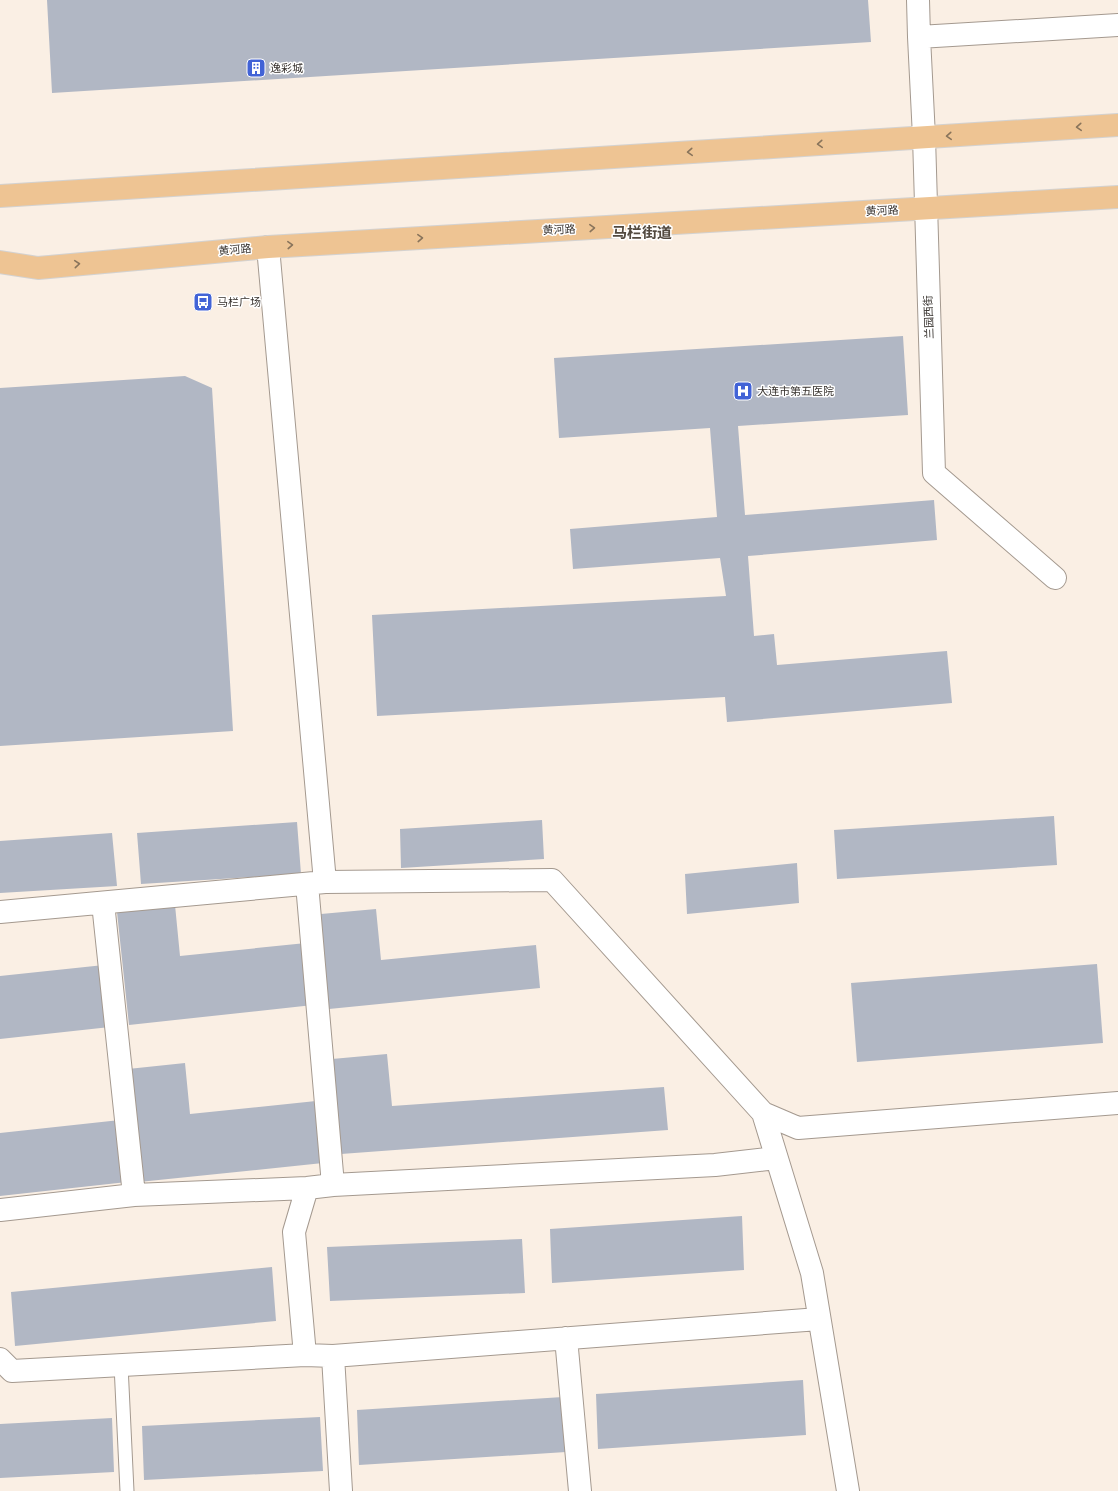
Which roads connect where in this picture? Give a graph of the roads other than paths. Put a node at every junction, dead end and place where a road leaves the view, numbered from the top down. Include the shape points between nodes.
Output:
1 (918, 0) edge
2 (1118, 25) edge
3 (919, 37) junction
4 (1118, 125) edge
5 (924, 137) junction
6 (0, 196) edge
7 (1118, 197) edge
8 (926, 208) junction
9 (268, 247) junction
10 (0, 262) edge
11 (38, 268) junction
12 (0, 270) edge
13 (1055, 578) dead end
14 (316, 883) junction
15 (103, 903) junction
16 (0, 912) edge
17 (1118, 1103) edge
18 (763, 1113) junction
19 (776, 1158) junction
20 (332, 1185) junction
21 (307, 1188) junction
22 (134, 1195) junction
23 (0, 1210) edge
24 (819, 1319) junction
25 (566, 1338) junction
26 (305, 1355) junction
27 (333, 1356) junction
28 (0, 1359) edge
29 (121, 1365) junction
30 (126, 1491) edge
31 (341, 1491) edge
32 (580, 1491) edge
33 (848, 1491) edge

1 - 3 street, 兰园西街
2 - 3 street
3 - 5 street, 兰园西街
4 -> 5 main road
5 -> 6 main road
5 - 8 street, 兰园西街
7 - 8 main road, 黄河路
9 -> 8 main road, 黄河路
8 - 13 street, 兰园西街 via 934,473
11 -> 9 main road, 黄河路
9 - 14 street
10 - 11 main road, 黄河路
11 - 12 lane
14 - 15 street
14 - 18 street via 552,880
14 - 20 street
15 - 16 street
15 - 22 street
17 - 18 street via 798,1128
18 - 19 street
19 - 20 street via 707,1166
19 - 24 street via 812,1273
20 - 21 street
21 - 22 street
21 - 26 street via 294,1232
22 - 23 street
24 - 25 street
24 - 33 street
25 - 27 street
25 - 32 street
26 - 27 street
26 - 29 street
27 - 31 street
28 - 29 street via 12,1371
29 - 30 lane

